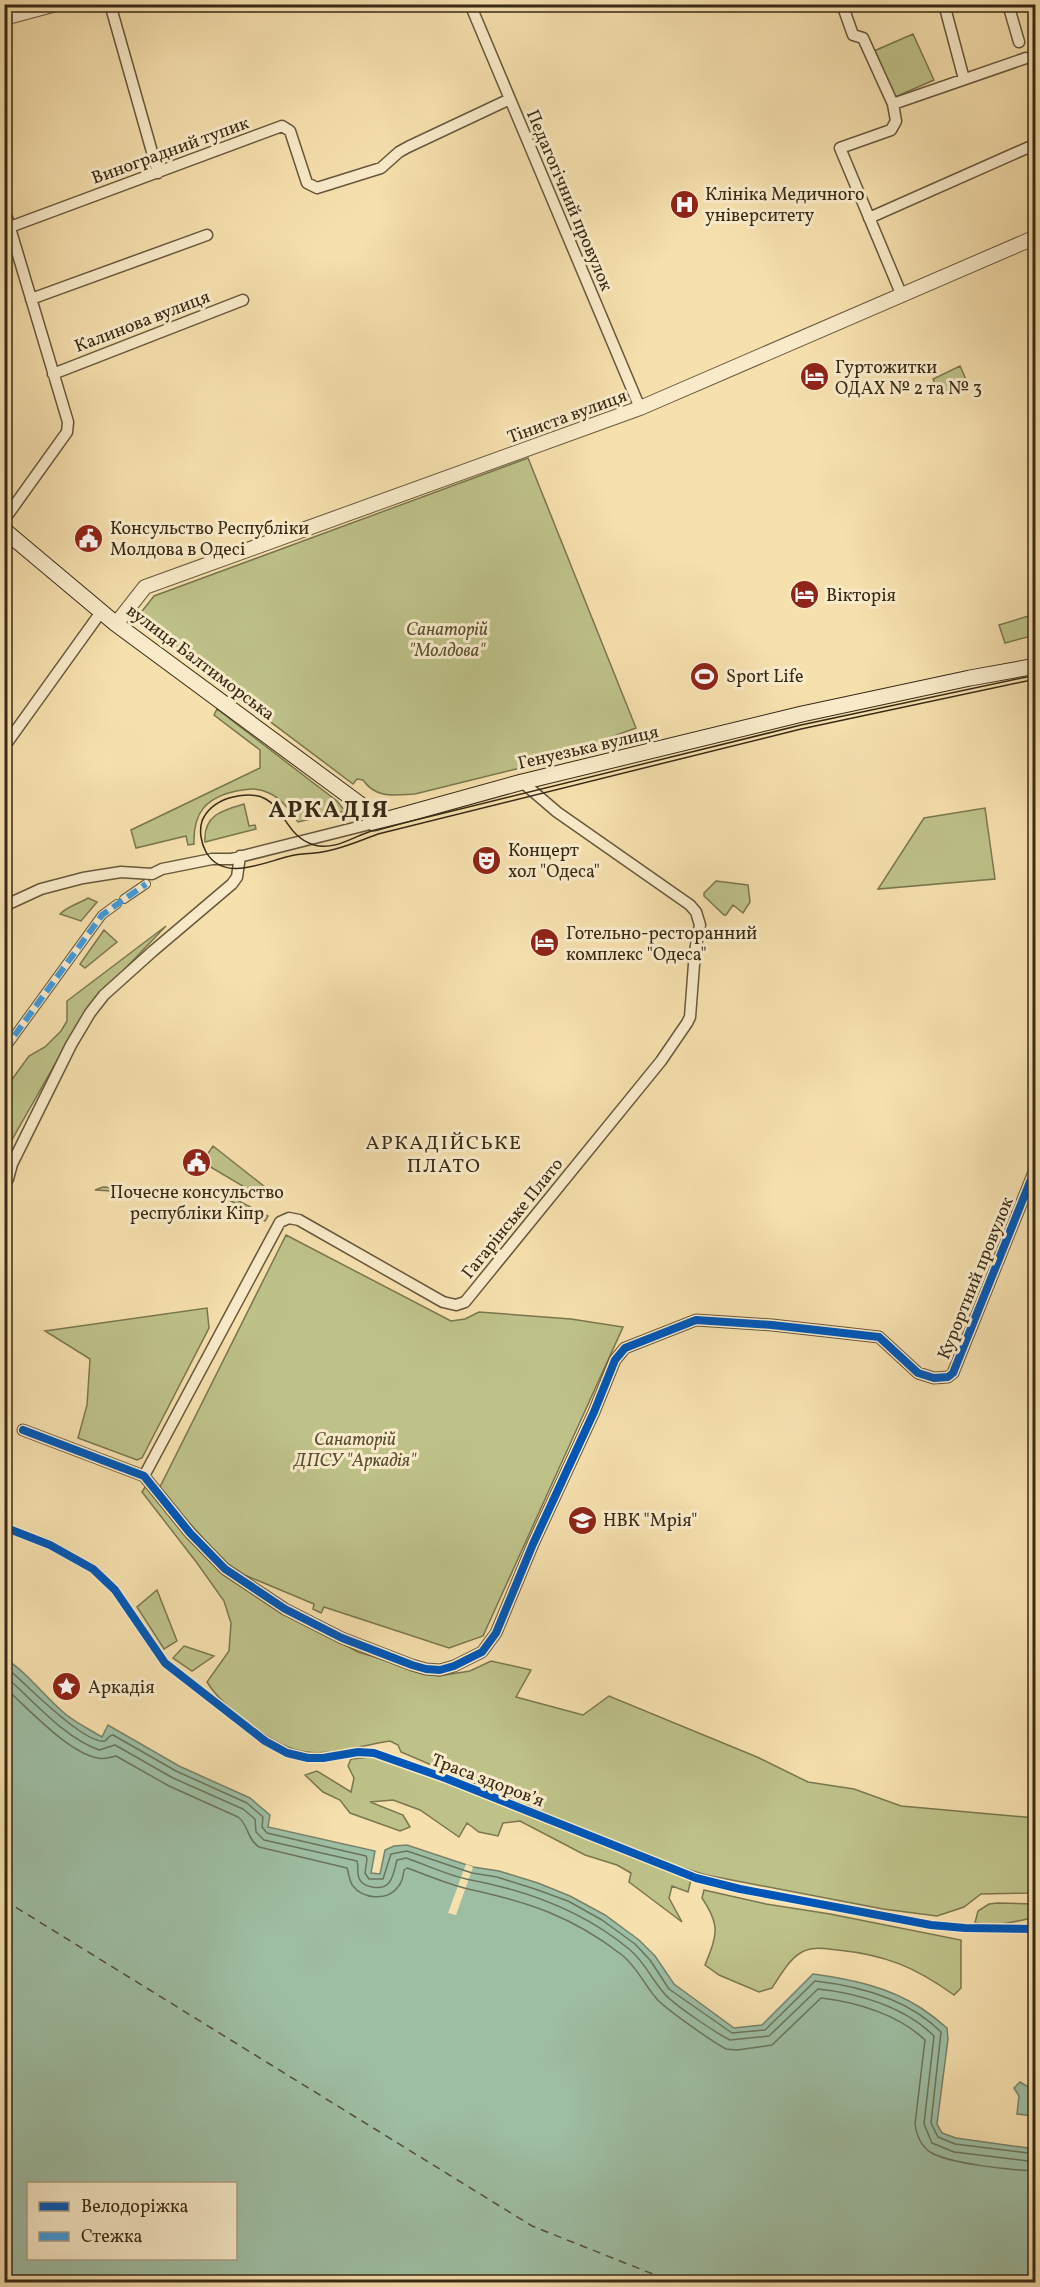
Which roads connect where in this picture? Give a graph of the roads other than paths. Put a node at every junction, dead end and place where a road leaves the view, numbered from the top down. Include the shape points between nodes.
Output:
1 (56, 4) edge
2 (110, 4) edge
3 (470, 4) edge
4 (842, 4) edge
5 (944, 4) edge
6 (1008, 4) edge
7 (4, 18) edge
8 (1019, 42) dead end
9 (1026, 58) dead end
10 (964, 79) junction
11 (510, 99) junction
12 (893, 104) junction
13 (1035, 144) edge
14 (158, 172) junction
15 (4, 208) edge
16 (870, 218) junction
17 (10, 227) junction
18 (207, 235) dead end
19 (1035, 237) edge
20 (902, 296) junction
21 (31, 299) junction
22 (243, 300) dead end
23 (53, 374) junction
24 (640, 408) junction
25 (4, 520) edge
26 (4, 530) edge
27 (101, 612) junction
28 (116, 624) junction
29 (1035, 666) edge
30 (4, 747) edge
31 (522, 782) junction
32 (374, 823) junction
33 (236, 858) junction
34 (149, 879) junction
35 (4, 906) edge
36 (7, 1040) edge
37 (4, 1050) edge
38 (1035, 1167) edge
39 (8, 1179) dead end
40 (23, 1430) dead end
41 (144, 1476) junction

1 - 7 street
2 - 14 street
3 - 11 street, Педагогічний провулок
4 - 12 street via 853,35 863,38
5 - 10 street
6 - 8 street
9 - 10 street
10 - 12 street
11 - 14 street, Виноградний тупик via 408,147 381,168 317,188 307,183 290,131 282,126
11 - 24 street, Педагогічний провулок
12 - 16 street via 896,122 891,130 840,148
13 - 16 street
14 - 17 street, Виноградний тупик
15 - 17 street
16 - 20 street
17 - 21 street
18 - 21 street
19 - 20 street, Тіниста вулиця
20 - 24 street, Тіниста вулиця
21 - 23 street
22 - 23 street, Калинова вулиця
23 - 25 street via 68,432
24 - 28 street, Тіниста вулиця via 145,587
26 - 27 main road, вулиця Балтиморська
27 - 28 main road, вулиця Балтиморська
27 - 30 street
28 - 32 main road, вулиця Балтиморська via 362,805
29 - 31 main road, Генуезька вулиця via 802,714
31 - 32 main road, Генуезька вулиця
31 - 41 street, Гагарінське Плато via 557,812 696,912 700,933 687,1023 465,1302 443,1302 299,1220 289,1218 280,1222
32 - 33 street, Генуезька вулиця
33 - 34 street, Генуезька вулиця via 162,869
33 - 39 street via 237,877 232,884 104,995 90,1013 17,1154
34 - 35 street via 121,872 83,878 41,889
34 - 36 street via 102,915
36 - 37 street
38 - 41 street, Курортний провулок via 953,1374 948,1377 918,1373 879,1337 772,1325 696,1320 625,1348 615,1360 496,1633 489,1646 454,1666 426,1669 342,1638 285,1609 225,1569
40 - 41 street

